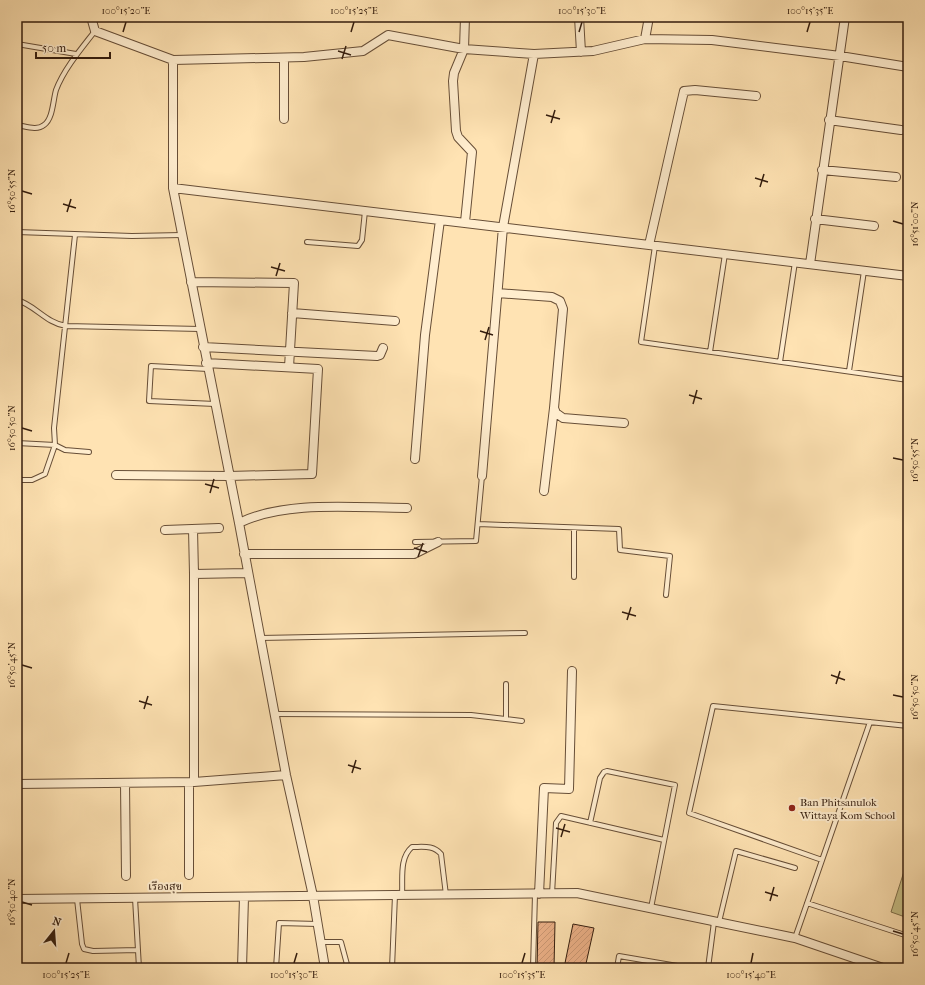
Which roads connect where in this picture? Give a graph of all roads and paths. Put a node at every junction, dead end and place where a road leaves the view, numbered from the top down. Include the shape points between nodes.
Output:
1 (91, 17) edge
2 (465, 17) edge
3 (579, 17) edge
4 (649, 17) edge
5 (845, 17) edge
6 (94, 31) junction
7 (645, 39) junction
8 (17, 44) edge
9 (464, 49) junction
10 (581, 52) junction
11 (76, 54) junction
12 (534, 54) junction
13 (840, 56) junction
14 (284, 58) junction
15 (173, 60) junction
16 (908, 67) edge
17 (756, 96) dead end
18 (284, 119) dead end
19 (829, 120) junction
20 (17, 125) edge
21 (901, 130) dead end
22 (822, 170) junction
23 (896, 177) dead end
24 (172, 188) junction
25 (365, 211) junction
26 (815, 219) junction
27 (440, 220) junction
28 (465, 222) junction
29 (874, 226) dead end
30 (503, 227) junction
31 (17, 232) edge
32 (75, 235) junction
33 (182, 235) junction
34 (308, 242) dead end
35 (652, 245) junction
36 (725, 254) junction
37 (795, 262) junction
38 (810, 264) junction
39 (864, 270) junction
40 (908, 276) edge
41 (191, 282) junction
42 (498, 293) junction
43 (17, 300) edge
44 (292, 313) junction
45 (395, 321) dead end
46 (66, 326) junction
47 (200, 329) junction
48 (203, 347) junction
49 (383, 348) dead end
50 (290, 352) junction
51 (710, 352) junction
52 (780, 362) junction
53 (207, 366) junction
54 (289, 367) junction
55 (849, 372) junction
56 (908, 380) edge
57 (215, 404) junction
58 (554, 408) junction
59 (624, 423) dead end
60 (17, 443) edge
61 (55, 445) junction
62 (88, 452) dead end
63 (415, 459) dead end
64 (116, 475) dead end
65 (229, 476) junction
66 (482, 476) joint
67 (17, 480) edge
68 (544, 491) dead end
69 (407, 508) dead end
70 (239, 523) junction
71 (478, 524) junction
72 (219, 528) dead end
73 (574, 528) junction
74 (193, 529) junction
75 (165, 530) dead end
76 (414, 542) dead end
77 (438, 542) junction
78 (244, 554) junction
79 (247, 573) junction
80 (194, 574) junction
81 (574, 577) dead end
82 (666, 594) dead end
83 (525, 633) dead end
84 (260, 638) junction
85 (572, 671) dead end
86 (506, 684) dead end
87 (275, 714) junction
88 (506, 719) junction
89 (522, 721) dead end
90 (870, 722) junction
91 (908, 726) edge
92 (286, 775) junction
93 (192, 782) junction
94 (125, 783) junction
95 (17, 784) edge
96 (590, 823) junction
97 (664, 840) junction
98 (822, 860) junction
99 (795, 868) dead end
100 (189, 875) dead end
101 (126, 876) dead end
102 (537, 894) junction
103 (552, 894) junction
104 (398, 895) junction
105 (446, 895) junction
106 (313, 896) junction
107 (135, 897) junction
108 (244, 897) junction
109 (77, 898) junction
110 (17, 899) edge
111 (807, 903) junction
112 (651, 908) junction
113 (717, 922) junction
114 (318, 924) junction
115 (908, 936) edge
116 (795, 938) junction
117 (321, 942) junction
118 (138, 950) junction
119 (139, 968) edge
120 (242, 968) edge
121 (276, 968) edge
122 (325, 968) edge
123 (348, 968) edge
124 (392, 968) edge
125 (533, 968) edge
126 (617, 968) edge
127 (689, 968) edge
128 (708, 968) edge
129 (883, 968) edge

1 - 6 street
2 - 9 street
3 - 10 street
4 - 7 street
5 - 13 street
6 - 11 lane
6 - 15 street
7 - 10 street
7 - 13 street via 712,40
8 - 11 lane
9 - 12 street
9 - 14 street via 388,35 364,51
9 - 28 street via 454,74 454,81 456,131 458,137 472,152
10 - 12 street
11 - 20 lane via 56,89 49,119 37,128
12 - 30 street
13 - 16 street
13 - 19 street
14 - 15 street
14 - 18 street
15 - 24 street
17 - 35 street via 684,91
19 - 21 street
19 - 22 street
22 - 23 street
22 - 26 street
24 - 25 street
24 - 33 street
25 - 27 street
25 - 34 lane via 362,240 358,246
26 - 29 street
26 - 38 street
27 - 28 street
27 - 63 street via 425,335
28 - 30 street
30 - 35 street
30 - 42 street
31 - 32 lane
32 - 33 lane
32 - 46 lane
33 - 41 street
35 - 36 street
35 - 51 lane via 641,342
36 - 37 street
36 - 51 lane
37 - 38 street
37 - 52 lane
38 - 39 street
39 - 40 street
39 - 55 lane
41 - 44 street via 294,283
41 - 47 street
42 - 58 street via 552,297 560,301 562,309
42 - 66 street
43 - 46 lane via 30,304 53,322
44 - 45 street
44 - 50 street
46 - 47 lane
46 - 61 lane via 54,428
47 - 48 street
48 - 50 street
48 - 53 street
49 - 50 street via 377,356
50 - 54 street
51 - 52 lane
52 - 55 lane
53 - 54 street
53 - 57 street
53 - 57 lane via 151,366 149,401
54 - 65 street via 318,370 312,474
55 - 56 lane
57 - 65 street
58 - 59 street via 563,418
58 - 68 street
60 - 61 lane
61 - 62 lane via 65,450
61 - 67 lane via 45,474 32,480
64 - 65 street
65 - 70 street
66 - 71 lane
69 - 70 street via 306,508 252,516
70 - 78 street
71 - 73 lane
71 - 77 lane via 476,541
72 - 74 street
73 - 81 lane
73 - 82 lane via 619,529 620,550 670,556
74 - 75 street
74 - 80 street
76 - 77 lane
77 - 78 street via 414,554
78 - 79 street
79 - 80 street
79 - 84 street
80 - 93 street
83 - 84 lane
84 - 87 street
85 - 102 street via 569,789 544,788
86 - 88 lane
87 - 88 lane via 471,714
87 - 92 street
88 - 89 lane
90 - 91 lane
90 - 98 lane
90 - 98 lane via 713,706 689,813
92 - 93 street
92 - 106 street
93 - 94 street
93 - 100 street
94 - 95 street
94 - 101 street
96 - 97 lane
96 - 97 lane via 600,778 604,772 675,785
96 - 103 lane via 561,816 557,820
97 - 112 lane
98 - 111 lane
99 - 113 lane via 736,851
102 - 103 street, เรืองสุข
102 - 105 street, เรืองสุข
102 - 125 lane
103 - 112 street, เรืองสุข via 577,893
104 - 105 street, เรืองสุข
104 - 105 lane via 406,853 412,847 436,849 441,854
104 - 106 street, เรืองสุข
104 - 124 lane
106 - 108 street, เรืองสุข
106 - 114 street
107 - 108 street, เรืองสุข
107 - 109 street, เรืองสุข
107 - 118 lane
108 - 120 street
109 - 110 street, เรืองสุข
109 - 118 lane via 84,949
111 - 115 lane
111 - 116 lane
112 - 113 street, เรืองสุข
113 - 116 street, เรืองสุข
113 - 128 lane
114 - 117 street
114 - 121 lane via 279,923
116 - 129 street, เรืองสุข
117 - 122 street
117 - 123 lane via 341,942
118 - 119 lane
126 - 127 lane via 619,956

